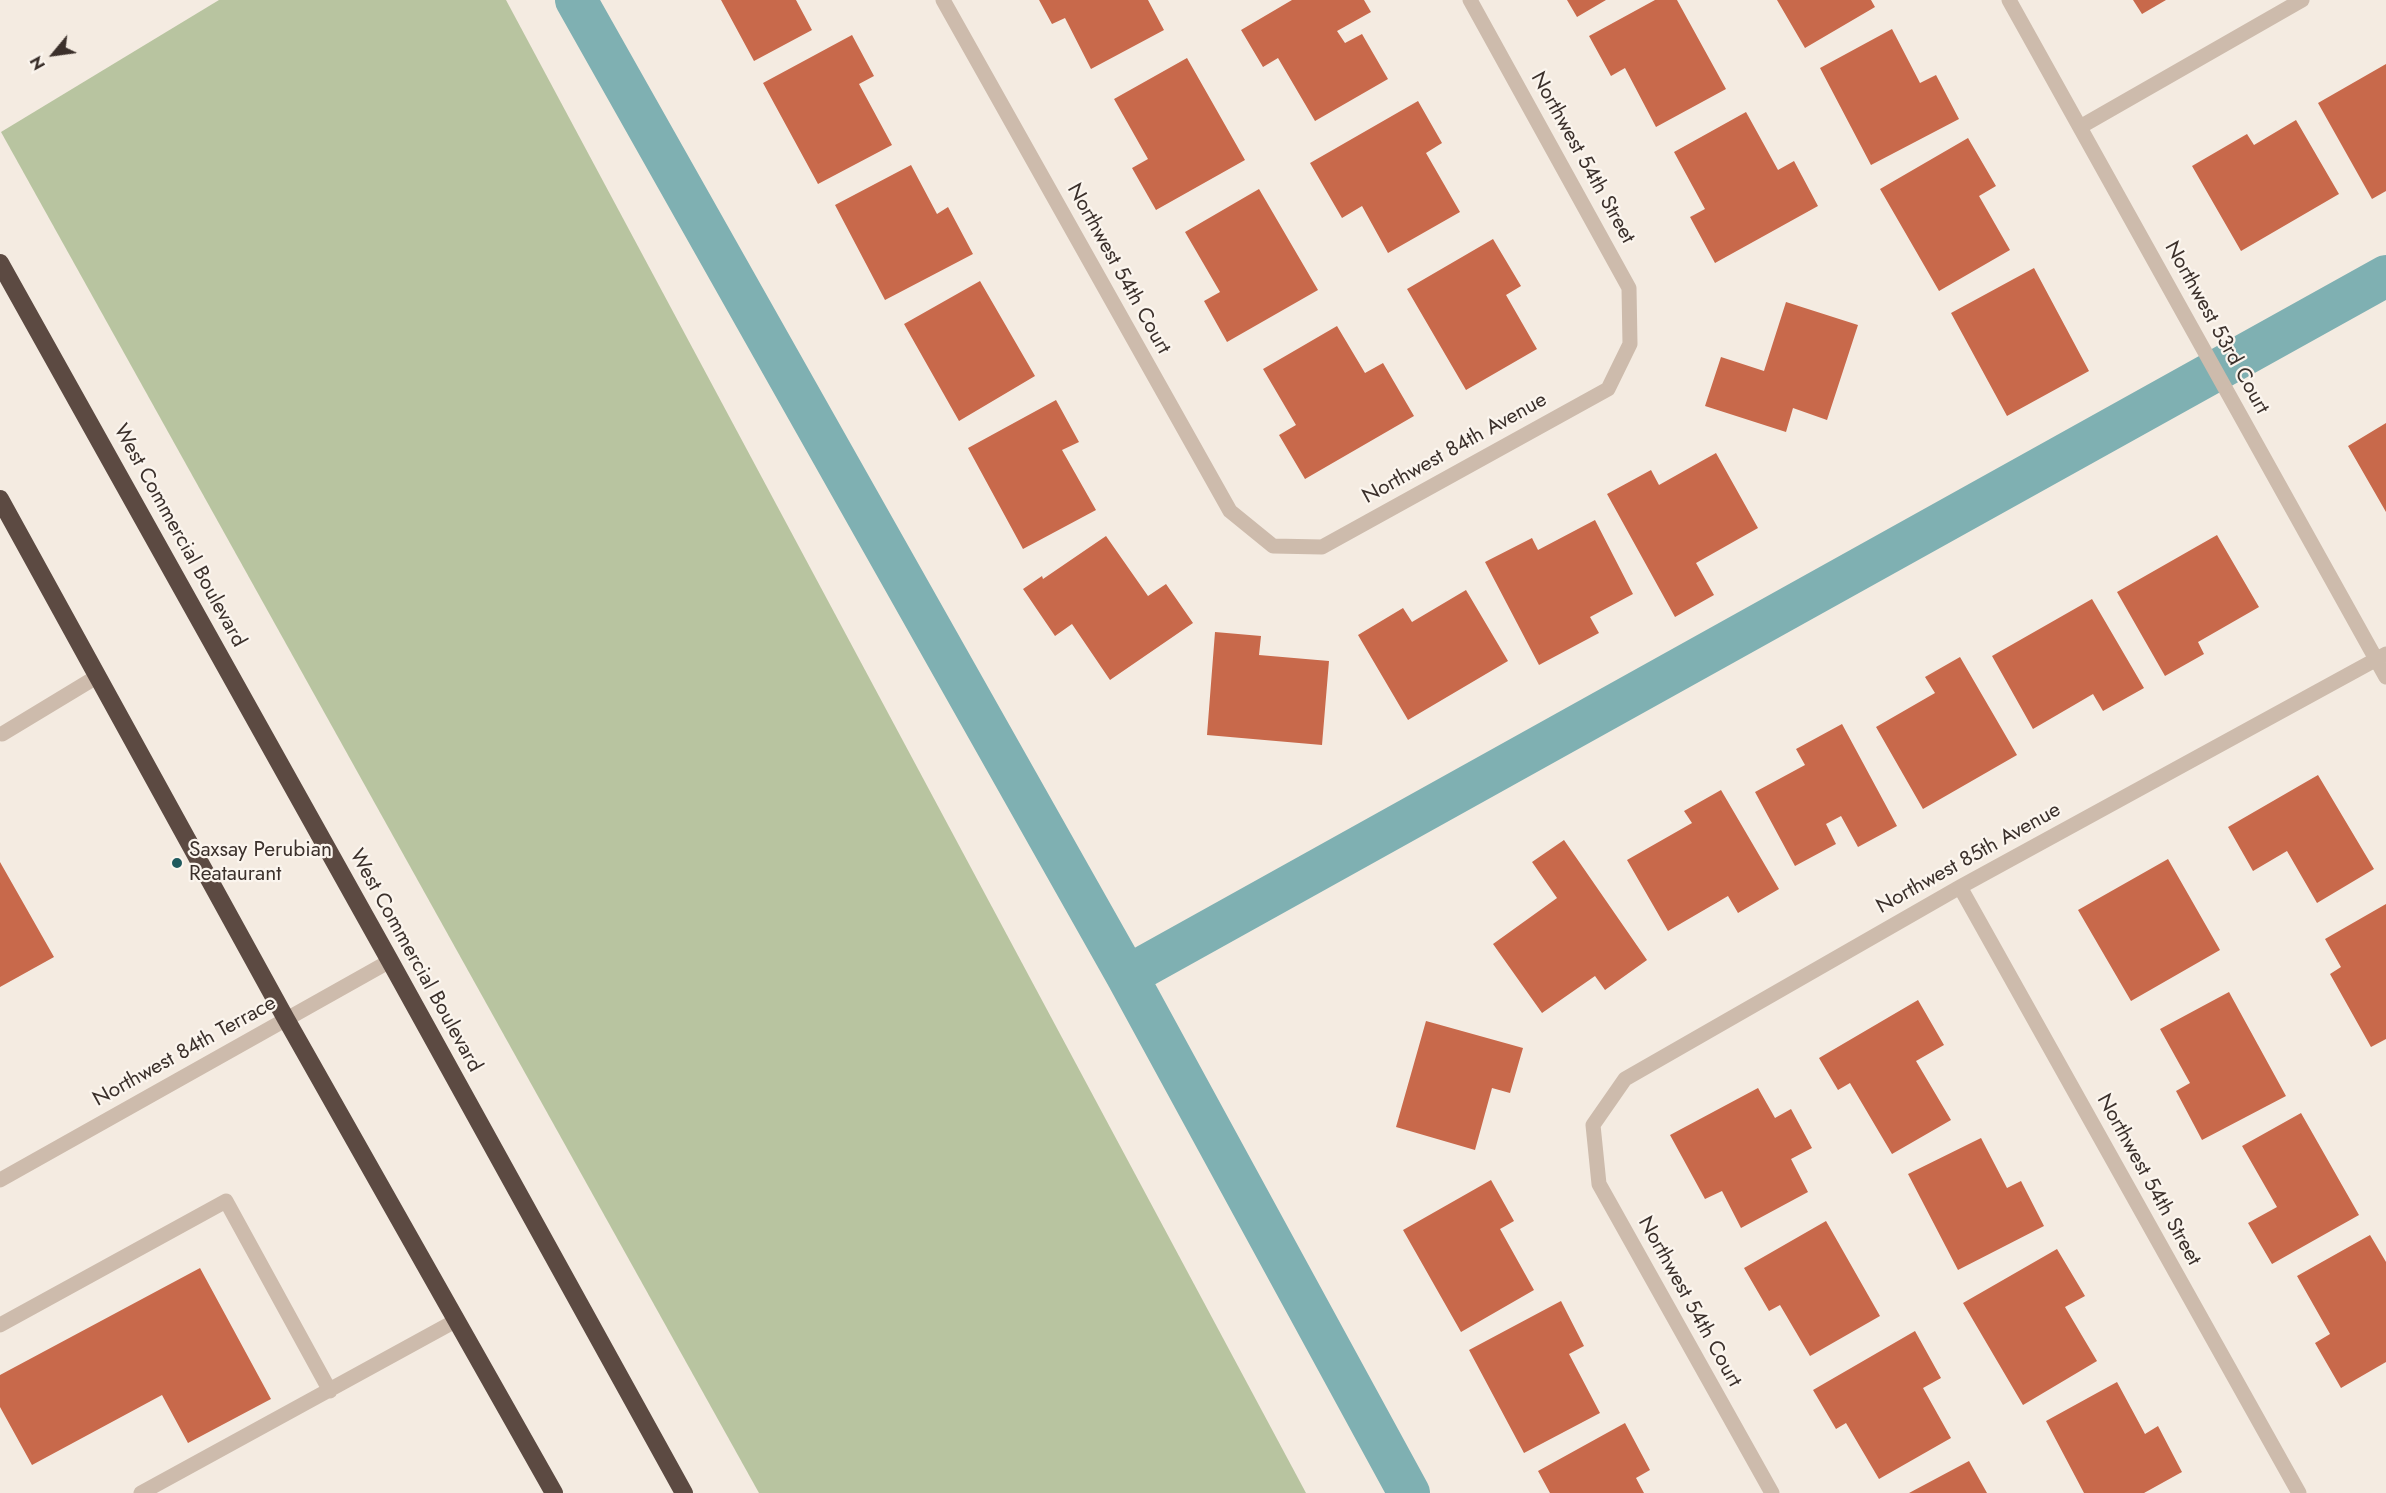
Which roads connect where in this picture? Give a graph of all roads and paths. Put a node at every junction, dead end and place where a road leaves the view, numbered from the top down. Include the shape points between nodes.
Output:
1 (943, 0) edge
2 (1470, 0) edge
3 (2009, 0) edge
4 (2302, 0) edge
5 (2080, 127) junction
6 (0, 263) edge
7 (1630, 344) joint
8 (0, 499) edge
9 (1273, 546) joint
10 (2381, 656) edge
11 (98, 676) junction
12 (2386, 677) edge
13 (2, 734) dead end
14 (1960, 886) junction
15 (390, 961) junction
16 (286, 1019) junction
17 (1593, 1125) joint
18 (0, 1180) edge
19 (457, 1320) junction
20 (0, 1325) edge
21 (330, 1391) junction
22 (141, 1493) edge
23 (554, 1493) edge
24 (684, 1493) edge
25 (1772, 1493) edge
26 (2299, 1493) edge

1 - 9 street, Northwest 54th Court via 1230,511
2 - 7 street, Northwest 54th Street via 1629,288
3 - 5 street, Northwest 53rd Court
4 - 5 street
5 - 10 street, Northwest 53rd Court
6 - 15 highway, West Commercial Boulevard
7 - 9 street, Northwest 84th Avenue via 1608,389 1322,547
8 - 11 highway
10 - 12 street, Northwest 53rd Court
10 - 14 street, Northwest 85th Avenue
11 - 13 street
11 - 16 highway
14 - 17 street, Northwest 85th Avenue via 1625,1079
14 - 26 street, Northwest 54th Street
15 - 16 street, Northwest 84th Terrace
15 - 24 highway, West Commercial Boulevard
16 - 18 street, Northwest 84th Terrace
16 - 19 highway
17 - 25 street, Northwest 54th Court via 1599,1184
19 - 21 street
19 - 23 highway
20 - 21 street via 226,1201
21 - 22 street

